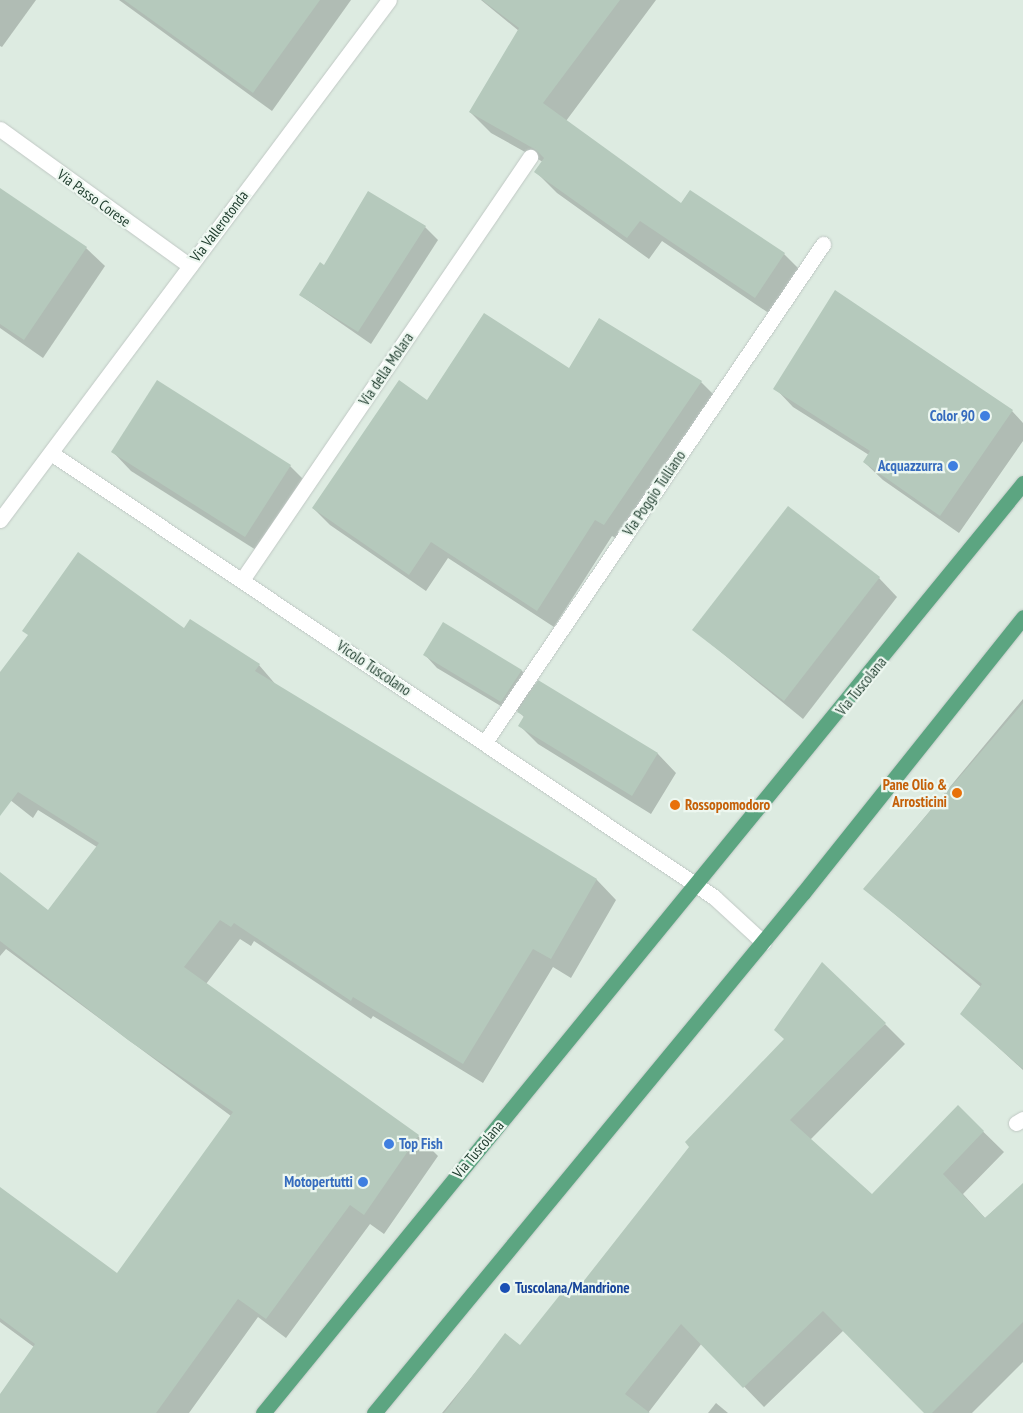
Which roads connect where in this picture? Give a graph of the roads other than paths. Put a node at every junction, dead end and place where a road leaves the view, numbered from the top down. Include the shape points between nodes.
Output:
1 (389, 0) edge
2 (0, 129) edge
3 (530, 157) dead end
4 (823, 244) dead end
5 (190, 266) junction
6 (51, 453) junction
7 (1023, 483) edge
8 (0, 520) edge
9 (242, 580) junction
10 (1023, 617) edge
11 (485, 742) junction
12 (695, 886) junction
13 (763, 942) junction
14 (263, 1413) edge
15 (374, 1413) edge

1 - 5 street, Via Vallerotonda
2 - 5 street, Via Passo Corese
3 - 9 street, Via della Molara
4 - 11 street, Via Poggio Tulliano
5 - 6 street, Via Vallerotonda
6 - 8 street, Via Vallerotonda
6 - 9 street, Vicolo Tuscolano
7 - 12 main road, Via Tuscolana
9 - 11 street, Vicolo Tuscolano
10 - 13 main road
11 - 12 street, Vicolo Tuscolano
12 - 13 street via 734,912
12 - 14 main road, Via Tuscolana
13 - 15 main road

